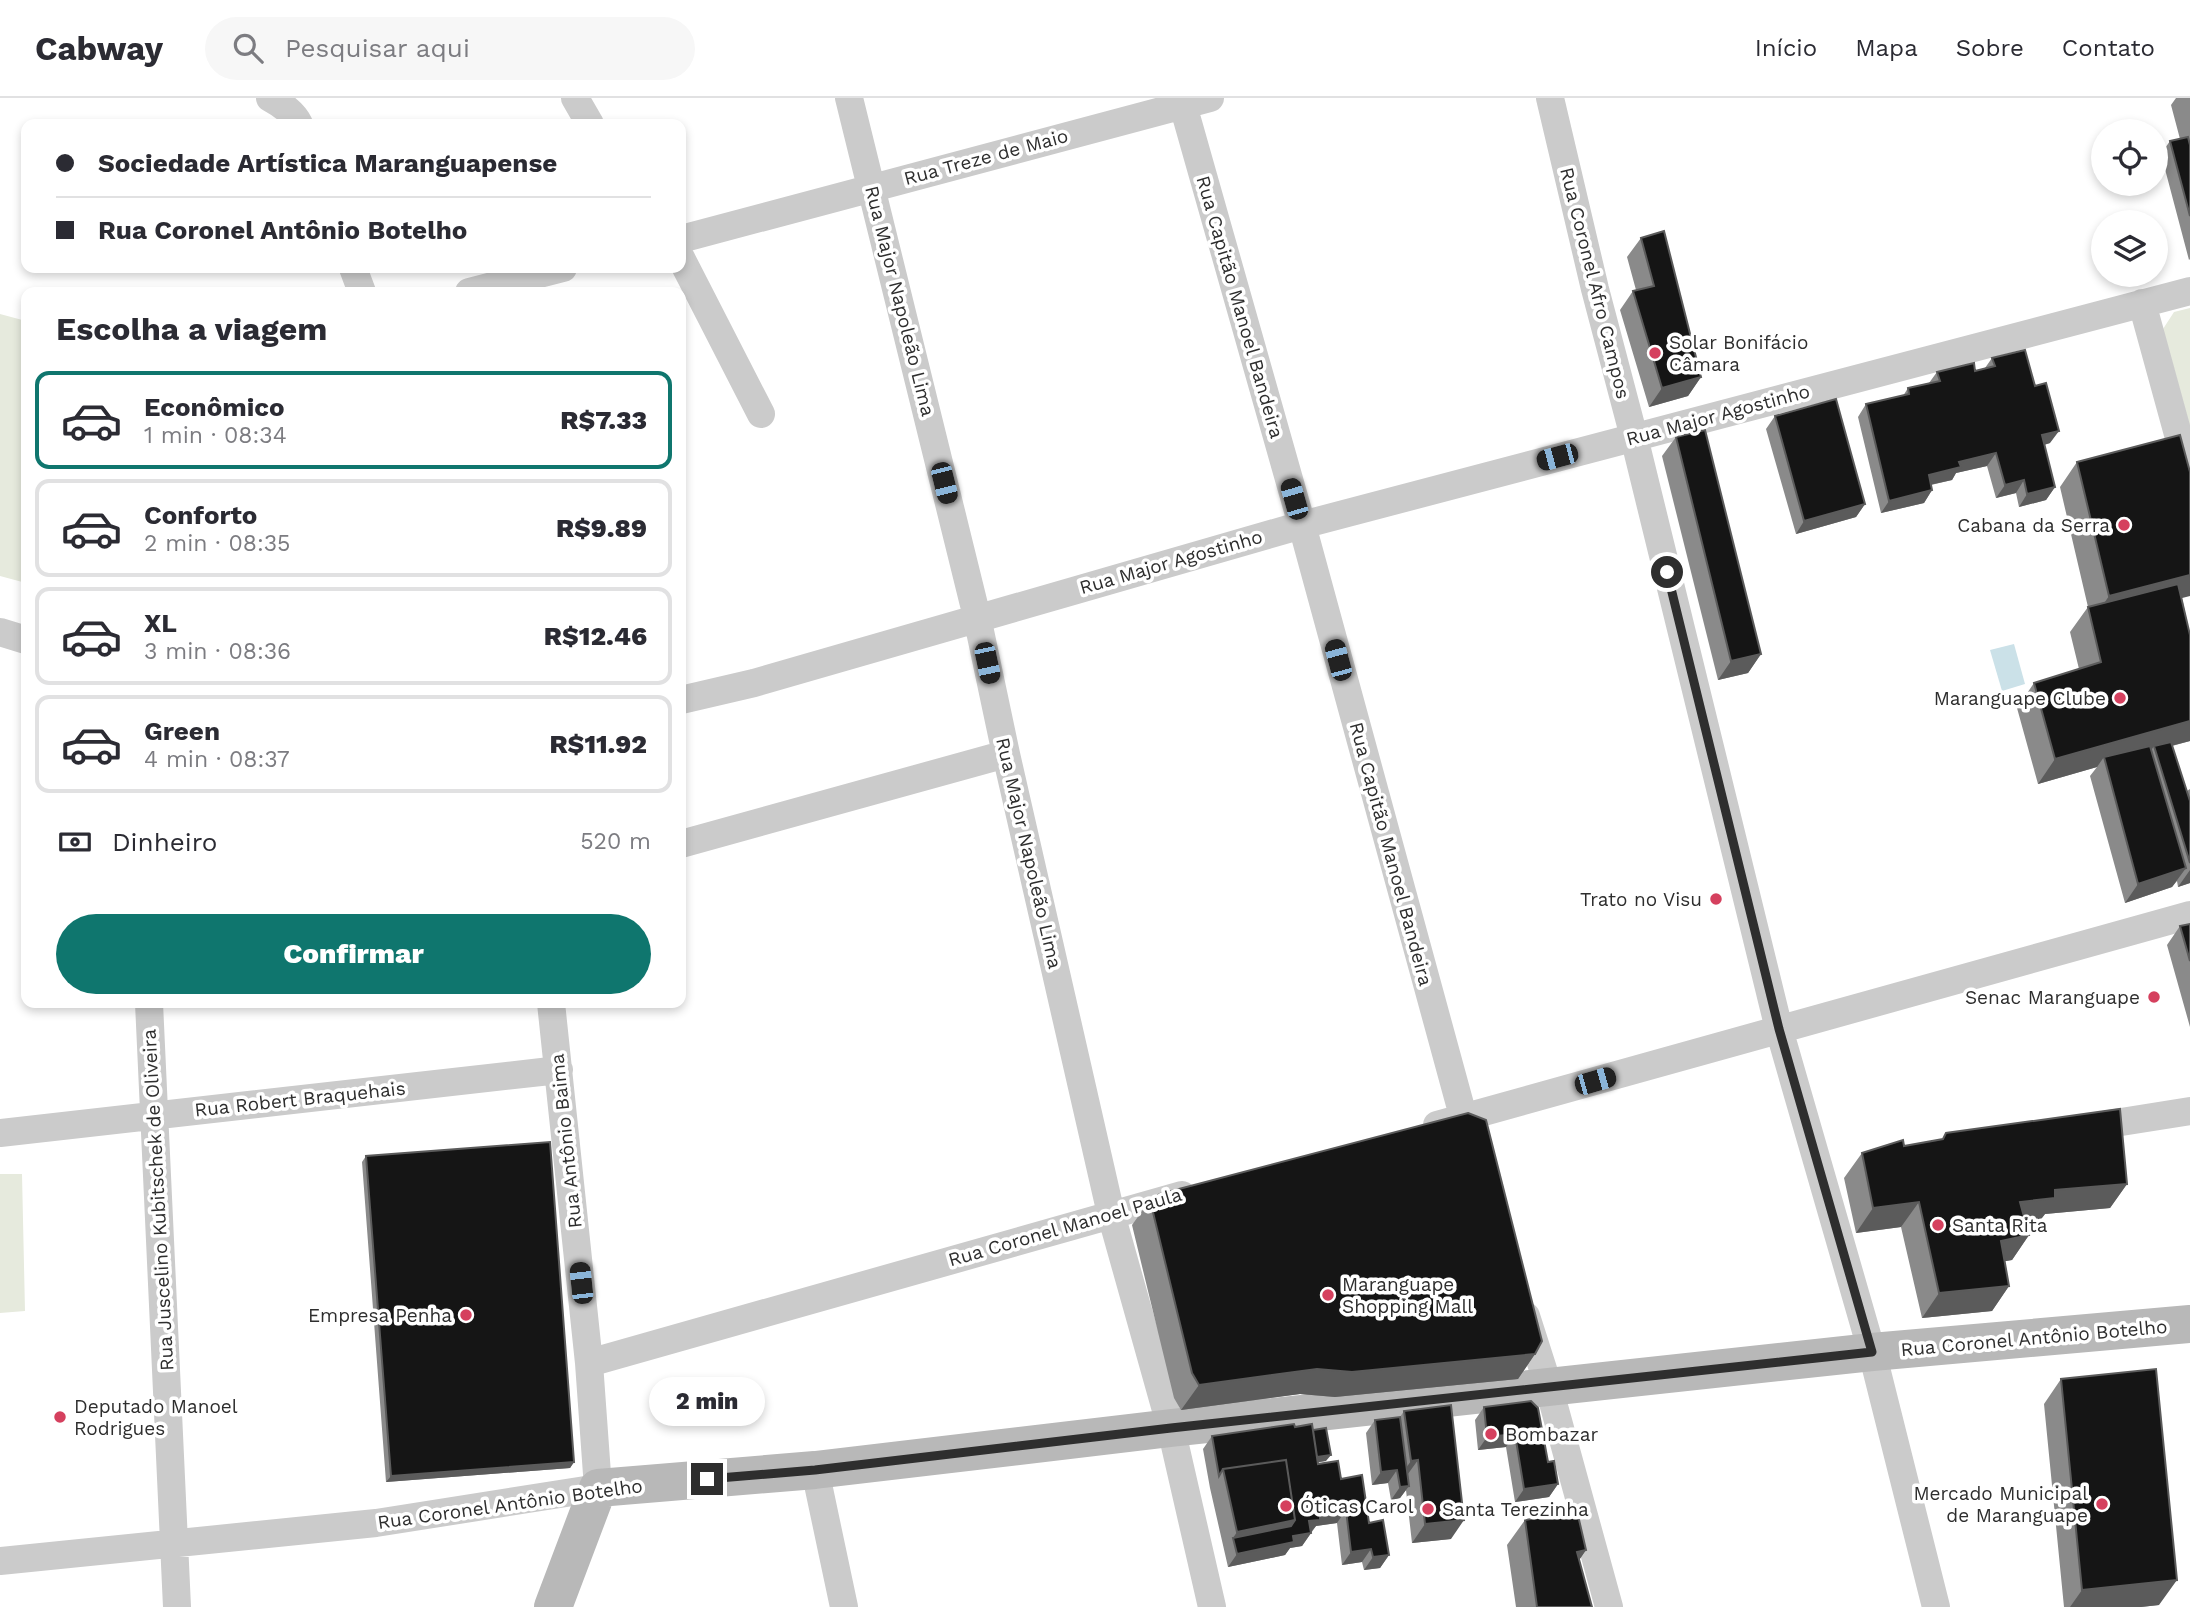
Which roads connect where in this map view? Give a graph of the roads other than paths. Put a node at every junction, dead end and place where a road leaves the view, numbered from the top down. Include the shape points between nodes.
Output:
1 (270, 98) edge
2 (575, 98) edge
3 (849, 98) edge
4 (1210, 98) edge
5 (1550, 98) edge
6 (1182, 101) edge
7 (300, 114) edge
8 (587, 119) edge
9 (872, 188) junction
10 (686, 238) edge
11 (686, 268) edge
12 (543, 273) edge
13 (489, 287) edge
14 (2190, 290) edge
15 (2142, 303) junction
16 (761, 414) dead end
17 (1634, 437) junction
18 (2190, 478) edge
19 (1302, 526) junction
20 (977, 617) junction
21 (0, 632) edge
22 (21, 638) edge
23 (686, 699) edge
24 (1006, 754) junction
25 (686, 843) edge
26 (2190, 915) edge
27 (149, 1008) edge
28 (552, 1008) edge
29 (1779, 1029) junction
30 (559, 1070) junction
31 (2190, 1111) edge
32 (153, 1115) junction
33 (1463, 1118) junction
34 (2096, 1126) edge
35 (1411, 1132) edge
36 (0, 1133) edge
37 (1475, 1157) edge
38 (1202, 1189) edge
39 (1111, 1214) junction
40 (1516, 1285) edge
41 (2190, 1324) edge
42 (1872, 1352) junction
43 (589, 1363) junction
44 (1549, 1388) junction
45 (1171, 1428) junction
46 (815, 1470) junction
47 (598, 1488) junction
48 (175, 1543) junction
49 (0, 1561) edge
50 (177, 1607) edge
51 (553, 1607) edge
52 (844, 1607) edge
53 (1212, 1607) edge
54 (1609, 1607) edge
55 (1936, 1607) edge

1 - 7 street
2 - 8 street
3 - 9 street, Rua Major Napoleão Lima
4 - 6 street, Rua Treze de Maio
5 - 17 street, Rua Coronel Afro Campos
6 - 9 street, Rua Treze de Maio
6 - 19 street, Rua Capitão Manoel Bandeira
9 - 10 street, Rua Treze de Maio
9 - 20 street, Rua Major Napoleão Lima
11 - 16 street
12 - 13 street
14 - 15 street, Rua Major Agostinho
15 - 17 street, Rua Major Agostinho
15 - 18 street
17 - 19 street, Rua Major Agostinho
17 - 29 street, Rua Coronel Afro Campos
19 - 20 street, Rua Major Agostinho
19 - 33 street, Rua Capitão Manoel Bandeira
20 - 23 street, Rua Major Agostinho
20 - 24 street, Rua Major Napoleão Lima
21 - 22 street
24 - 25 street
24 - 39 street, Rua Major Napoleão Lima
26 - 29 street
27 - 32 street, Rua Juscelino Kubitschek de Oliveira
28 - 30 street, Rua Antônio Baima
29 - 33 street
29 - 42 street, Rua Coronel Afro Campos
30 - 32 street, Rua Robert Braquehais
30 - 43 street, Rua Antônio Baima
31 - 34 street
32 - 36 street, Rua Robert Braquehais
32 - 48 street, Rua Juscelino Kubitschek de Oliveira
33 - 35 street
33 - 37 street, Rua Capitão Manoel Bandeira
38 - 39 street, Rua Coronel Manoel Paula
39 - 43 street, Rua Coronel Manoel Paula
39 - 45 street, Rua Major Napoleão Lima
40 - 44 street
41 - 42 street, Rua Coronel Antônio Botelho
42 - 44 street, Rua Coronel Antônio Botelho
42 - 55 street, Rua Coronel Afro Campos
43 - 47 street, Rua Antônio Baima
44 - 45 street, Rua Coronel Antônio Botelho
44 - 54 street
45 - 46 street, Rua Coronel Antônio Botelho
45 - 53 street, Rua Major Napoleão Lima
46 - 47 street, Rua Coronel Antônio Botelho
46 - 52 street
47 - 48 street, Rua Coronel Antônio Botelho via 376,1523
47 - 51 street
48 - 49 street, Rua Coronel Antônio Botelho
48 - 50 street, Rua Juscelino Kubitschek de Oliveira

